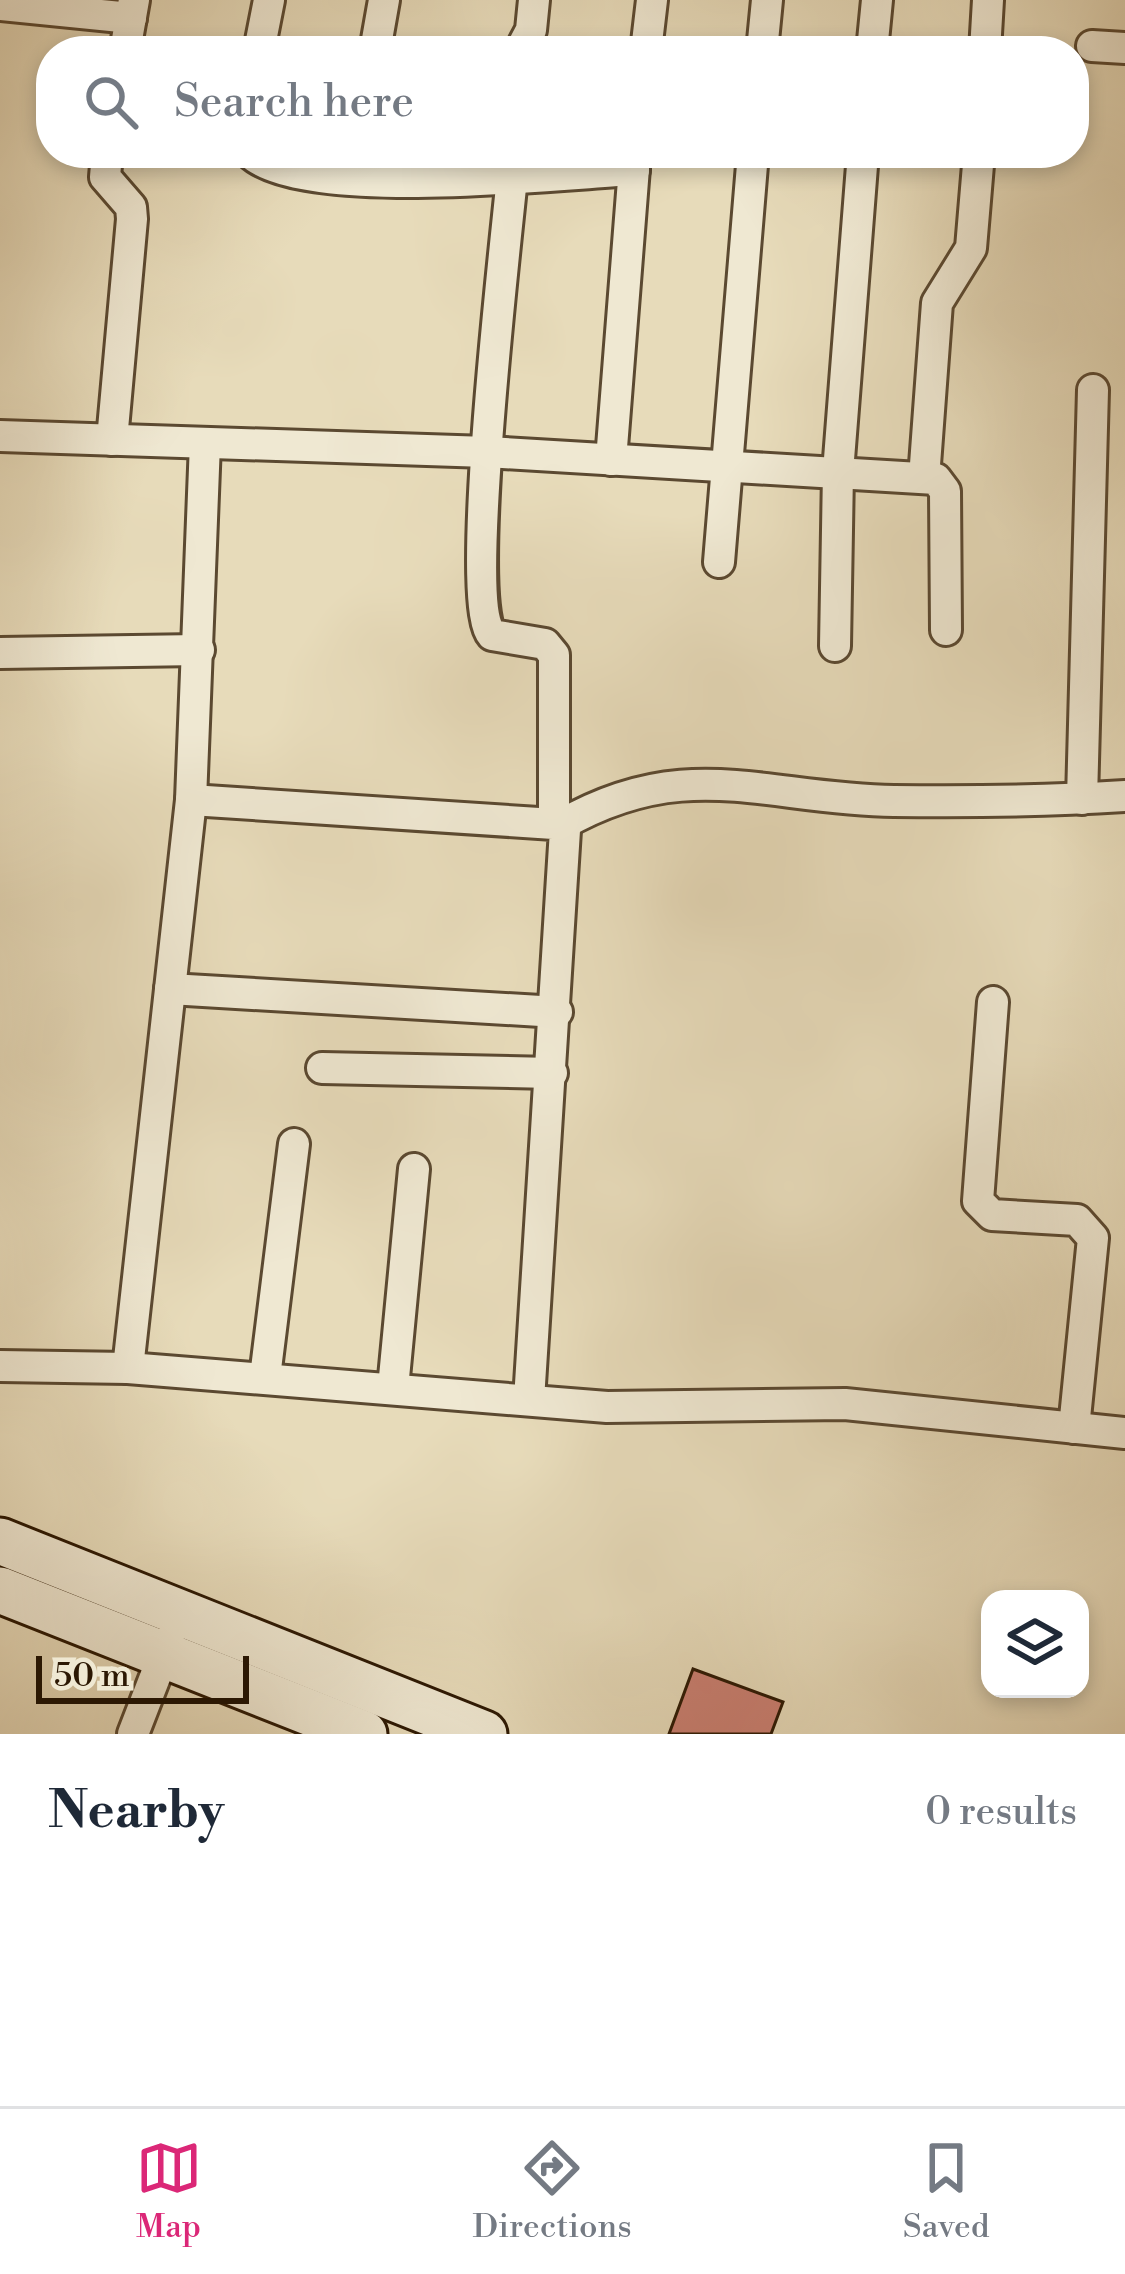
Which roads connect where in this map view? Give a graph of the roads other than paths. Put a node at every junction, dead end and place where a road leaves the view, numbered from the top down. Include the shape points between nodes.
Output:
1 (269, 0) edge
2 (384, 0) edge
3 (534, 0) edge
4 (652, 0) edge
5 (767, 0) edge
6 (877, 0) edge
7 (988, 0) edge
8 (132, 9) edge
9 (1, 11) edge
10 (262, 36) edge
11 (378, 36) edge
12 (528, 36) edge
13 (648, 36) edge
14 (763, 36) edge
15 (873, 36) edge
16 (986, 36) edge
17 (1092, 46) dead end
18 (1125, 48) edge
19 (106, 168) edge
20 (376, 168) edge
21 (586, 168) edge
22 (635, 168) edge
23 (752, 168) edge
24 (861, 168) edge
25 (978, 168) edge
26 (512, 177) junction
27 (1093, 390) dead end
28 (0, 436) edge
29 (112, 440) junction
30 (205, 443) junction
31 (487, 452) junction
32 (611, 460) junction
33 (725, 466) junction
34 (838, 472) junction
35 (924, 478) junction
36 (719, 562) dead end
37 (946, 630) dead end
38 (835, 646) dead end
39 (199, 650) junction
40 (0, 652) edge
41 (1125, 796) edge
42 (1082, 799) junction
43 (191, 800) junction
44 (557, 824) junction
45 (170, 989) junction
46 (993, 1002) dead end
47 (557, 1012) junction
48 (322, 1068) dead end
49 (552, 1073) junction
50 (294, 1144) dead end
51 (414, 1169) dead end
52 (0, 1366) edge
53 (128, 1368) junction
54 (265, 1377) junction
55 (393, 1388) junction
56 (530, 1400) junction
57 (1074, 1428) junction
58 (1125, 1433) edge
59 (0, 1541) edge
60 (0, 1590) edge
61 (183, 1615) junction
62 (162, 1655) junction
63 (133, 1734) edge
64 (364, 1734) edge
65 (484, 1734) edge

1 - 10 street
2 - 11 street
3 - 12 street
4 - 13 street
5 - 14 street
6 - 15 street
7 - 16 street
8 - 9 street
17 - 18 street
19 - 29 street via 132,219
20 - 26 street
21 - 26 street
22 - 32 street
23 - 33 street
24 - 34 street
25 - 35 street via 971,248 937,303
26 - 31 street
27 - 42 street
28 - 29 street
29 - 30 street
30 - 31 street
30 - 39 street
31 - 32 street
31 - 44 street via 483,622 492,635 545,644 554,656
32 - 33 street
33 - 34 street
33 - 36 street
34 - 35 street
34 - 38 street
35 - 37 street via 946,491
39 - 40 street
39 - 43 street
41 - 42 street
42 - 44 street via 892,801 725,784 630,791
43 - 44 street
43 - 45 street
44 - 47 street via 568,837
45 - 47 street
45 - 53 street
46 - 57 street via 978,1201 992,1215 1077,1220 1094,1238
47 - 49 street
48 - 49 street
49 - 56 street
50 - 54 street
51 - 55 street
52 - 53 street
53 - 54 street
54 - 55 street
55 - 56 street
56 - 57 street via 607,1407 800,1402
57 - 58 street
59 - 61 street
60 - 62 street
61 - 62 street
61 - 65 street
62 - 63 street
62 - 64 street

